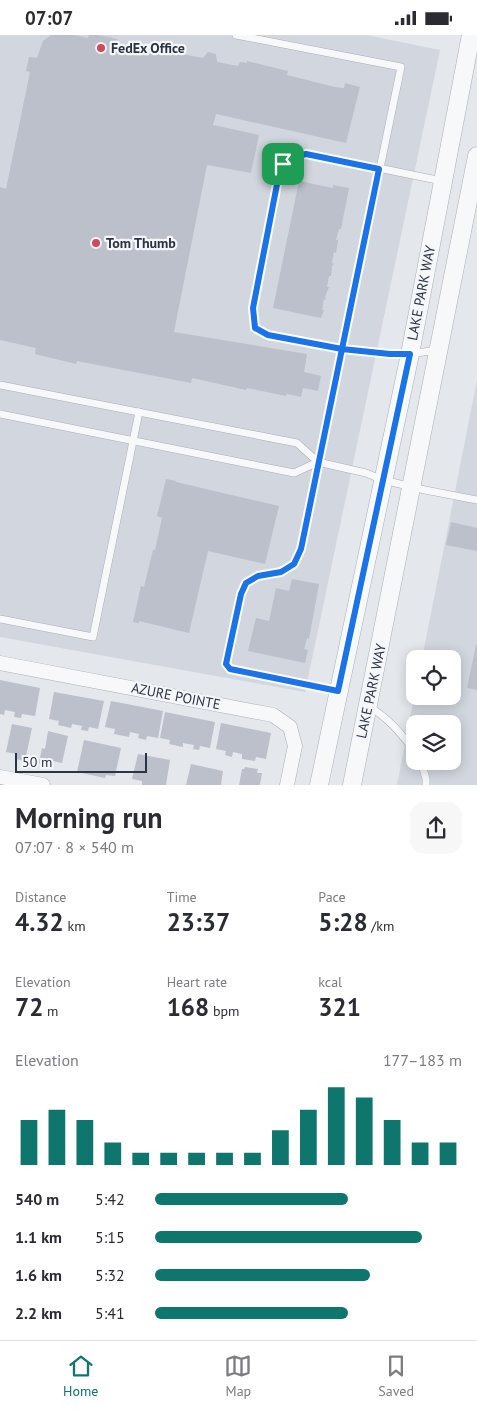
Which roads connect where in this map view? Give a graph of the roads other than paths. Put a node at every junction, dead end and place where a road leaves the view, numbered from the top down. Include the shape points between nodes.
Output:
1 (236, 35) edge
2 (471, 35) edge
3 (477, 155) edge
4 (379, 169) junction
5 (442, 181) junction
6 (474, 184) edge
7 (342, 349) junction
8 (440, 350) junction
9 (410, 354) junction
10 (0, 385) edge
11 (139, 412) junction
12 (0, 414) edge
13 (133, 440) junction
14 (318, 463) junction
15 (383, 480) junction
16 (412, 486) junction
17 (477, 500) edge
18 (0, 619) edge
19 (0, 663) edge
20 (338, 691) junction
21 (368, 707) junction
22 (406, 740) edge
23 (424, 770) edge
24 (0, 777) edge
25 (43, 785) edge
26 (287, 785) edge
27 (319, 785) edge
28 (352, 785) edge
29 (426, 785) edge

1 - 4 lane via 401,67
2 - 5 street, LAKE PARK WAY
3 - 6 street, LAKE PARK WAY
4 - 5 lane
4 - 7 lane
4 - 7 lane via 306,154 283,164 279,174 253,308 255,328 268,335
5 - 9 street, LAKE PARK WAY
6 - 8 street, LAKE PARK WAY
7 - 9 lane
7 - 14 lane
8 - 9 lane
8 - 16 street, LAKE PARK WAY
9 - 15 street, LAKE PARK WAY
10 - 11 lane
11 - 13 lane
11 - 14 lane via 297,443
12 - 13 lane
13 - 14 lane via 294,473
13 - 18 lane via 93,637
14 - 15 lane
14 - 20 lane via 301,549 294,564 281,572 258,576 246,583 226,664 230,669
15 - 16 lane
15 - 20 street, LAKE PARK WAY
16 - 17 lane
16 - 21 street, LAKE PARK WAY
19 - 26 street, AZURE POINTE via 272,715 290,727 295,746
20 - 27 street, LAKE PARK WAY
21 - 22 lane via 393,725
21 - 28 street, LAKE PARK WAY
23 - 29 lane
24 - 25 street

